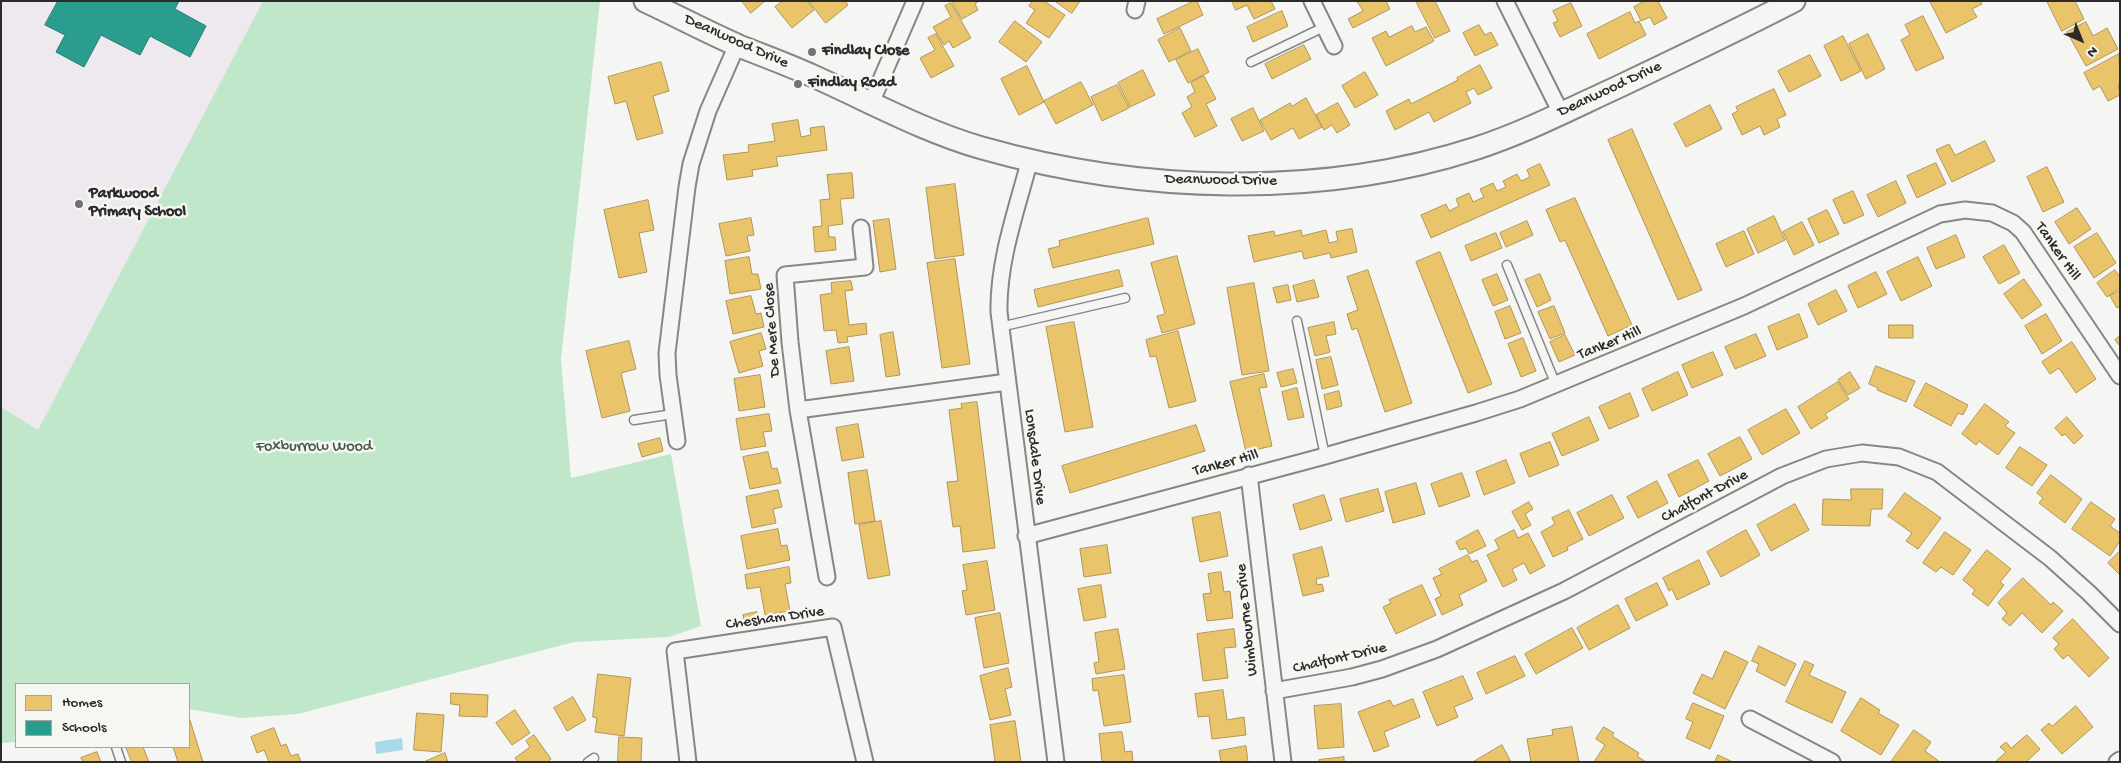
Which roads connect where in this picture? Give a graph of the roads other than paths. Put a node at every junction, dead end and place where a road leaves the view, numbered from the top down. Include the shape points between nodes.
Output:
1 (645, 1) edge
2 (915, 1) edge
3 (1312, 1) edge
4 (1794, 1) edge
5 (1508, 2) edge
6 (1324, 27) junction
7 (737, 45) junction
8 (1334, 46) dead end
9 (1252, 62) dead end
10 (871, 103) junction
11 (1561, 113) junction
12 (1030, 159) junction
13 (861, 228) dead end
14 (1507, 265) dead end
15 (1125, 298) dead end
16 (1297, 321) dead end
17 (1000, 327) junction
18 (2120, 376) edge
19 (1007, 382) junction
20 (1556, 385) junction
21 (798, 410) junction
22 (673, 414) junction
23 (634, 420) dead end
24 (677, 441) dead end
25 (1325, 456) junction
26 (1250, 475) junction
27 (1026, 536) junction
28 (827, 577) dead end
29 (2120, 624) edge
30 (1274, 691) junction
31 (1750, 719) dead end
32 (116, 748) edge
33 (121, 762) edge
34 (688, 762) edge
35 (866, 762) edge
36 (1056, 762) edge
37 (1283, 762) edge
38 (1832, 762) edge

1 - 7 street, Deanwood Drive
2 - 10 street
3 - 6 street
4 - 11 street, Deanwood Drive
5 - 11 street
6 - 8 street
6 - 9 lane
7 - 10 street, Deanwood Drive
7 - 22 street via 698,138 687,187 667,353
10 - 12 street, Deanwood Drive via 980,147
11 - 12 street, Deanwood Drive via 1473,149 1397,168 1321,180 1241,184 1161,180 1090,172
12 - 17 street, Lonsdale Drive via 1003,265 998,294
13 - 21 street, De Mere Close via 865,267 785,276
14 - 20 lane
15 - 17 lane
16 - 25 lane
17 - 19 street, Lonsdale Drive
18 - 20 street, Tanker Hill via 2023,232 2002,217 1965,210 1940,214 1744,306
19 - 21 street
19 - 27 street, Lonsdale Drive
20 - 25 street, Tanker Hill via 1476,414
21 - 28 street, De Mere Close
22 - 23 lane
22 - 24 street
25 - 26 street, Tanker Hill
26 - 27 street, Tanker Hill
26 - 30 street, Wimbourne Drive
27 - 36 street, Lonsdale Drive
29 - 30 street, Chalfont Drive via 2072,577 1937,472 1899,457 1862,453 1826,459 1782,476 1564,591 1437,649 1360,675
30 - 37 street, Wimbourne Drive
31 - 38 street
32 - 33 lane
34 - 35 street, Chesham Drive via 676,652 833,627

